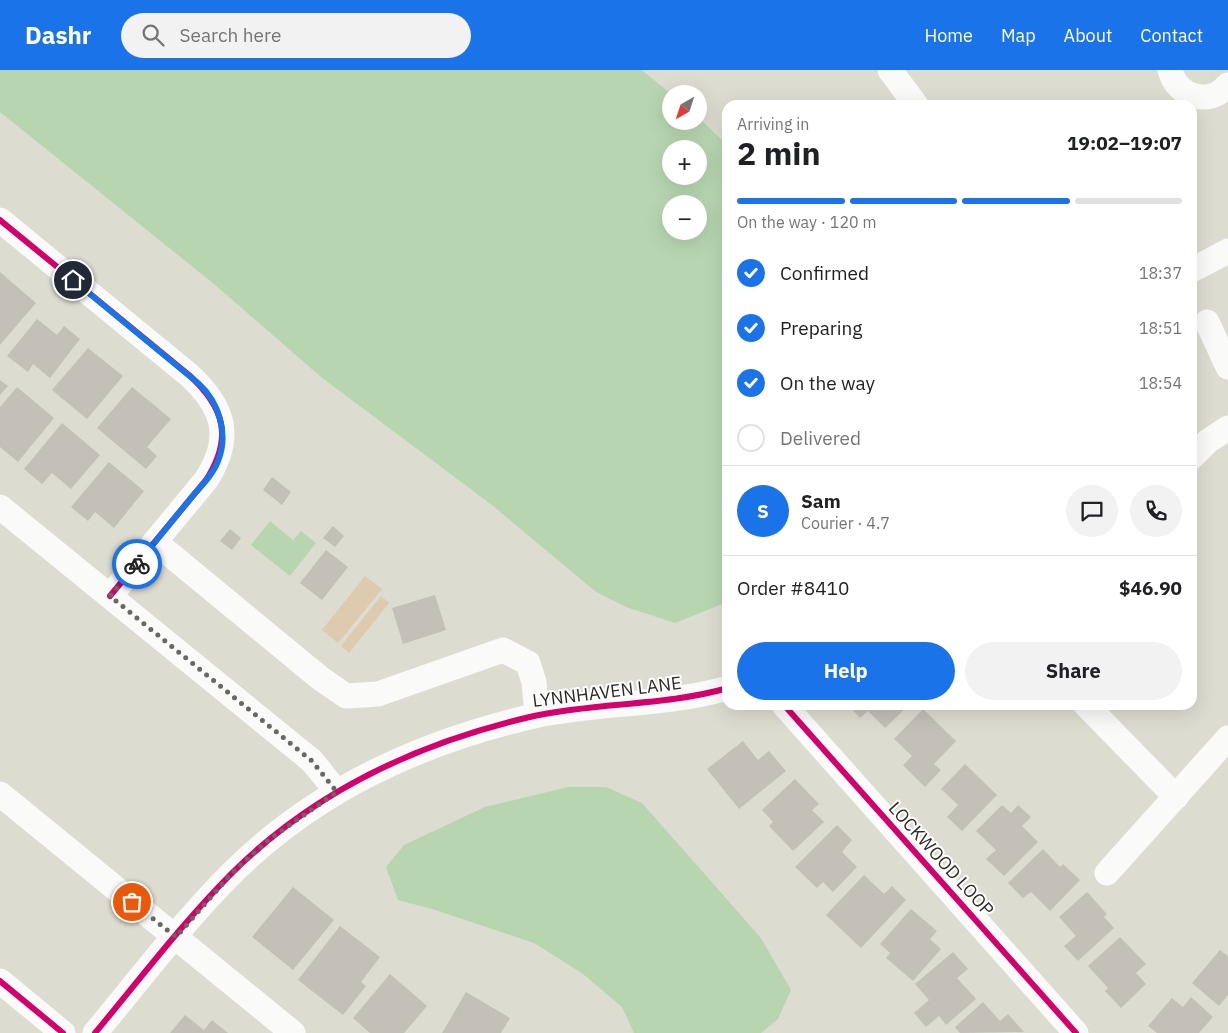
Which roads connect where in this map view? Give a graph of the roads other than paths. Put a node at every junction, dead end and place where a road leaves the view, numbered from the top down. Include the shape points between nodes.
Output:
1 (890, 70) edge
2 (1170, 70) edge
3 (1228, 85) edge
4 (912, 100) edge
5 (0, 220) edge
6 (1228, 251) edge
7 (1197, 267) edge
8 (1207, 322) dead end
9 (1228, 367) edge
10 (1228, 428) edge
11 (1197, 452) edge
12 (0, 507) edge
13 (155, 542) junction
14 (110, 596) junction
15 (722, 690) edge
16 (788, 710) edge
17 (1091, 710) edge
18 (537, 715) junction
19 (1228, 738) edge
20 (337, 792) junction
21 (0, 794) edge
22 (1176, 797) junction
23 (1107, 873) dead end
24 (176, 937) junction
25 (0, 982) edge
26 (63, 1033) edge
27 (95, 1033) edge
28 (293, 1033) edge
29 (1076, 1033) edge

1 - 4 street
2 - 3 street via 1174,82 1191,96 1214,96
5 - 13 street via 189,375 207,392 220,414 218,460 206,480
6 - 7 street
8 - 9 street
10 - 11 street
12 - 14 street
13 - 14 street
13 - 18 street via 346,696 378,694 503,650 528,663 534,682
14 - 20 street via 312,761
15 - 18 street, LYNNHAVEN LANE via 700,696 589,706
16 - 29 street, LOCKWOOD LOOP
17 - 22 street
18 - 20 street, LYNNHAVEN LANE via 440,741 398,759
19 - 22 street
20 - 24 street, LYNNHAVEN LANE via 271,838 233,872
21 - 24 street
22 - 23 street
24 - 27 street, LYNNHAVEN LANE
24 - 28 street
25 - 26 street

